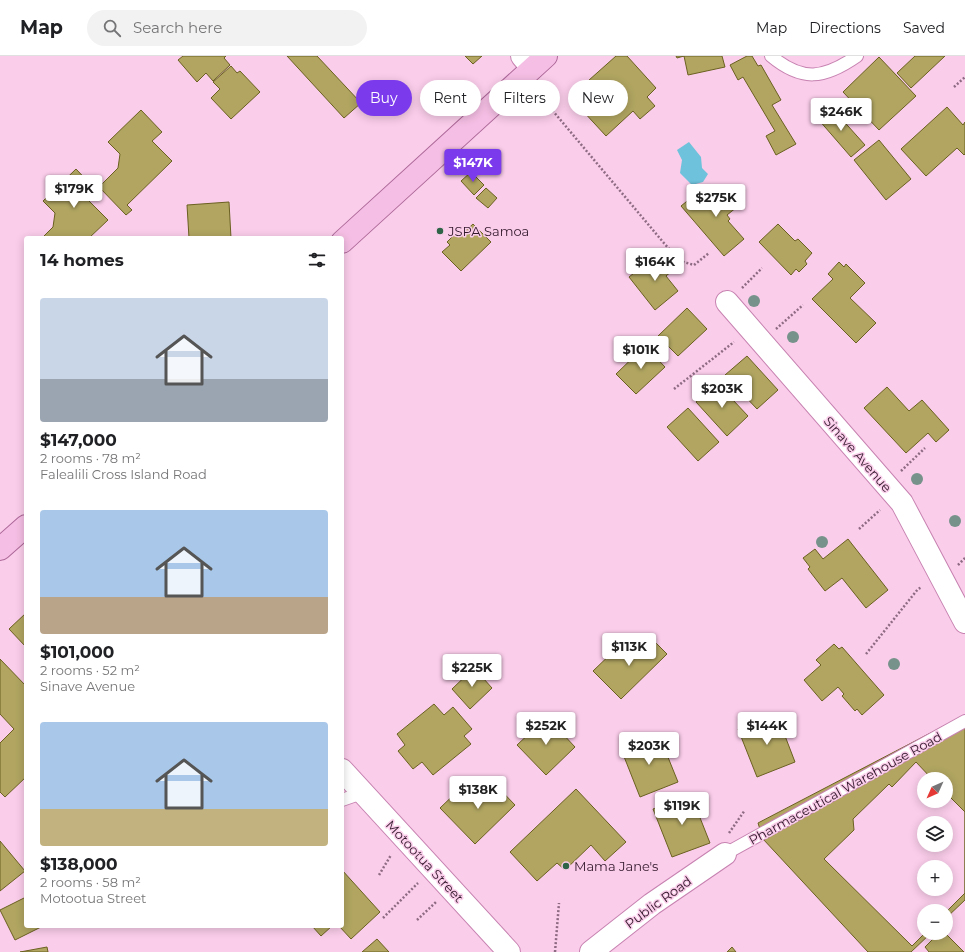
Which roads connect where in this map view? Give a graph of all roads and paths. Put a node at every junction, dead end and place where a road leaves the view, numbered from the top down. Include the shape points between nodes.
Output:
1 (771, 56) edge
2 (857, 56) edge
3 (531, 64) edge
4 (965, 77) edge
5 (954, 87) dead end
6 (344, 240) edge
7 (709, 253) dead end
8 (762, 268) dead end
9 (727, 302) joint
10 (803, 305) dead end
11 (756, 336) junction
12 (674, 389) dead end
13 (925, 448) dead end
14 (891, 491) junction
15 (24, 528) edge
16 (859, 528) dead end
17 (0, 549) edge
18 (943, 579) junction
19 (965, 622) edge
20 (866, 654) dead end
21 (965, 721) edge
22 (344, 772) edge
23 (362, 793) junction
24 (344, 799) edge
25 (725, 854) joint
26 (433, 868) junction
27 (559, 903) dead end
28 (383, 918) dead end
29 (509, 952) edge
30 (555, 952) edge
31 (591, 952) edge

1 - 2 lane via 784,67 809,75 820,74 844,65
3 - 6 main road
3 - 7 path via 680,261 694,265
4 - 5 path
8 - 9 path
9 - 11 street, Sinave Avenue
10 - 11 path
11 - 12 path
11 - 14 street, Sinave Avenue
13 - 14 path
14 - 16 path
14 - 18 street, Sinave Avenue via 902,504
15 - 17 main road
18 - 19 street, Sinave Avenue
18 - 20 path via 918,589
21 - 25 lane, Pharmaceutical Warehouse Road
22 - 23 street, Motootua Street
23 - 24 lane
23 - 26 street, Motootua Street
25 - 31 street, Public Road via 652,904
26 - 28 path
26 - 29 street, Motootua Street
27 - 30 path

